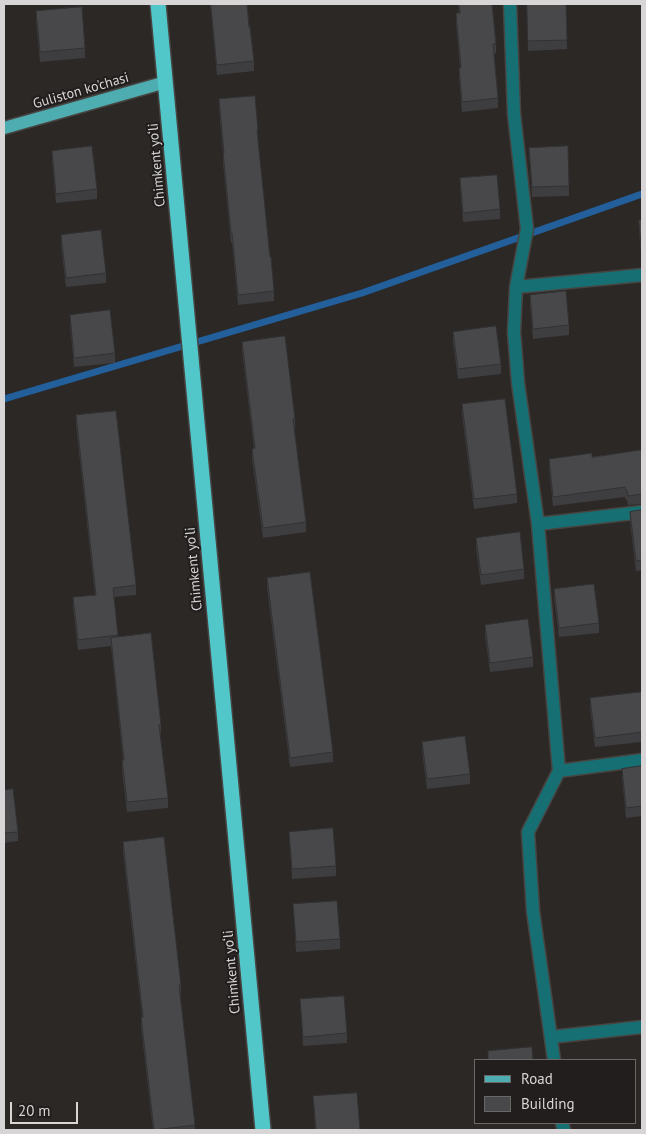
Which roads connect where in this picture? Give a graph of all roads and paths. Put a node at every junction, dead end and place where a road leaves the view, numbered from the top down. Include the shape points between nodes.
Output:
1 (158, 4) edge
2 (510, 4) edge
3 (166, 82) junction
4 (4, 128) edge
5 (642, 275) edge
6 (516, 286) junction
7 (642, 512) edge
8 (538, 524) junction
9 (642, 760) edge
10 (559, 771) junction
11 (642, 1027) edge
12 (551, 1036) junction
13 (554, 1059) edge
14 (263, 1130) edge

1 - 3 highway, Chimkent yo‘li
2 - 6 street via 514,114 527,229
3 - 4 main road, Guliston ko'chasi
3 - 14 highway, Chimkent yo‘li
5 - 6 street
6 - 8 street via 514,332 518,383
7 - 8 street
8 - 10 street
9 - 10 street
10 - 12 street via 528,832 533,911
11 - 12 street
12 - 13 street

